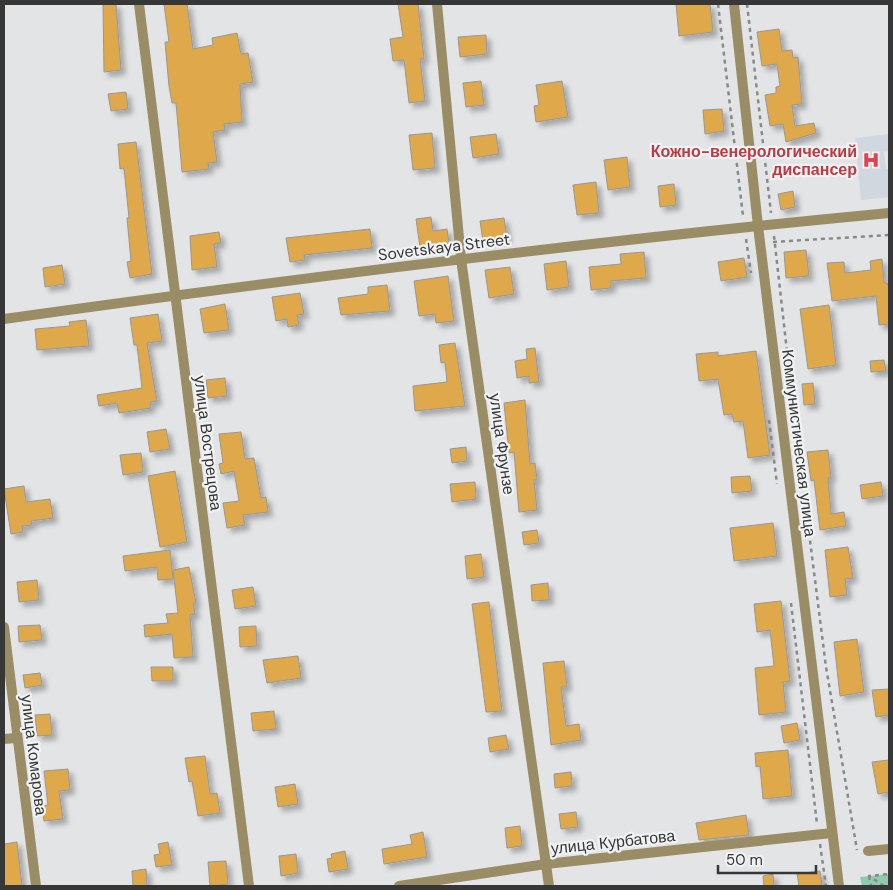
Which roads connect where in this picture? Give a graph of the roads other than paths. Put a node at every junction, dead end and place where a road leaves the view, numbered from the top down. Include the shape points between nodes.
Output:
1 (139, 4) edge
2 (437, 4) edge
3 (734, 4) edge
4 (889, 213) edge
5 (758, 226) junction
6 (462, 259) junction
7 (174, 296) junction
8 (4, 319) edge
9 (4, 627) edge
10 (16, 738) junction
11 (4, 739) edge
12 (832, 833) junction
13 (889, 849) edge
14 (868, 851) dead end
15 (546, 864) junction
16 (36, 886) edge
17 (249, 886) edge
18 (399, 886) edge
19 (549, 886) edge
20 (839, 886) edge

1 - 7 street, улица Вострецова
2 - 6 street, улица Фрунзе
3 - 5 street, Коммунистическая улица
4 - 5 street, Sovetskaya Street
5 - 6 street, Sovetskaya Street
5 - 12 street, Коммунистическая улица
6 - 7 street, Sovetskaya Street
6 - 15 street, улица Фрунзе
7 - 8 street, Sovetskaya Street
7 - 17 street, улица Вострецова
9 - 10 street, улица Комарова
10 - 11 street
10 - 16 street, улица Комарова
12 - 15 street, улица Курбатова
12 - 20 street, Коммунистическая улица
13 - 14 street
15 - 18 street, улица Курбатова
15 - 19 street, улица Фрунзе

